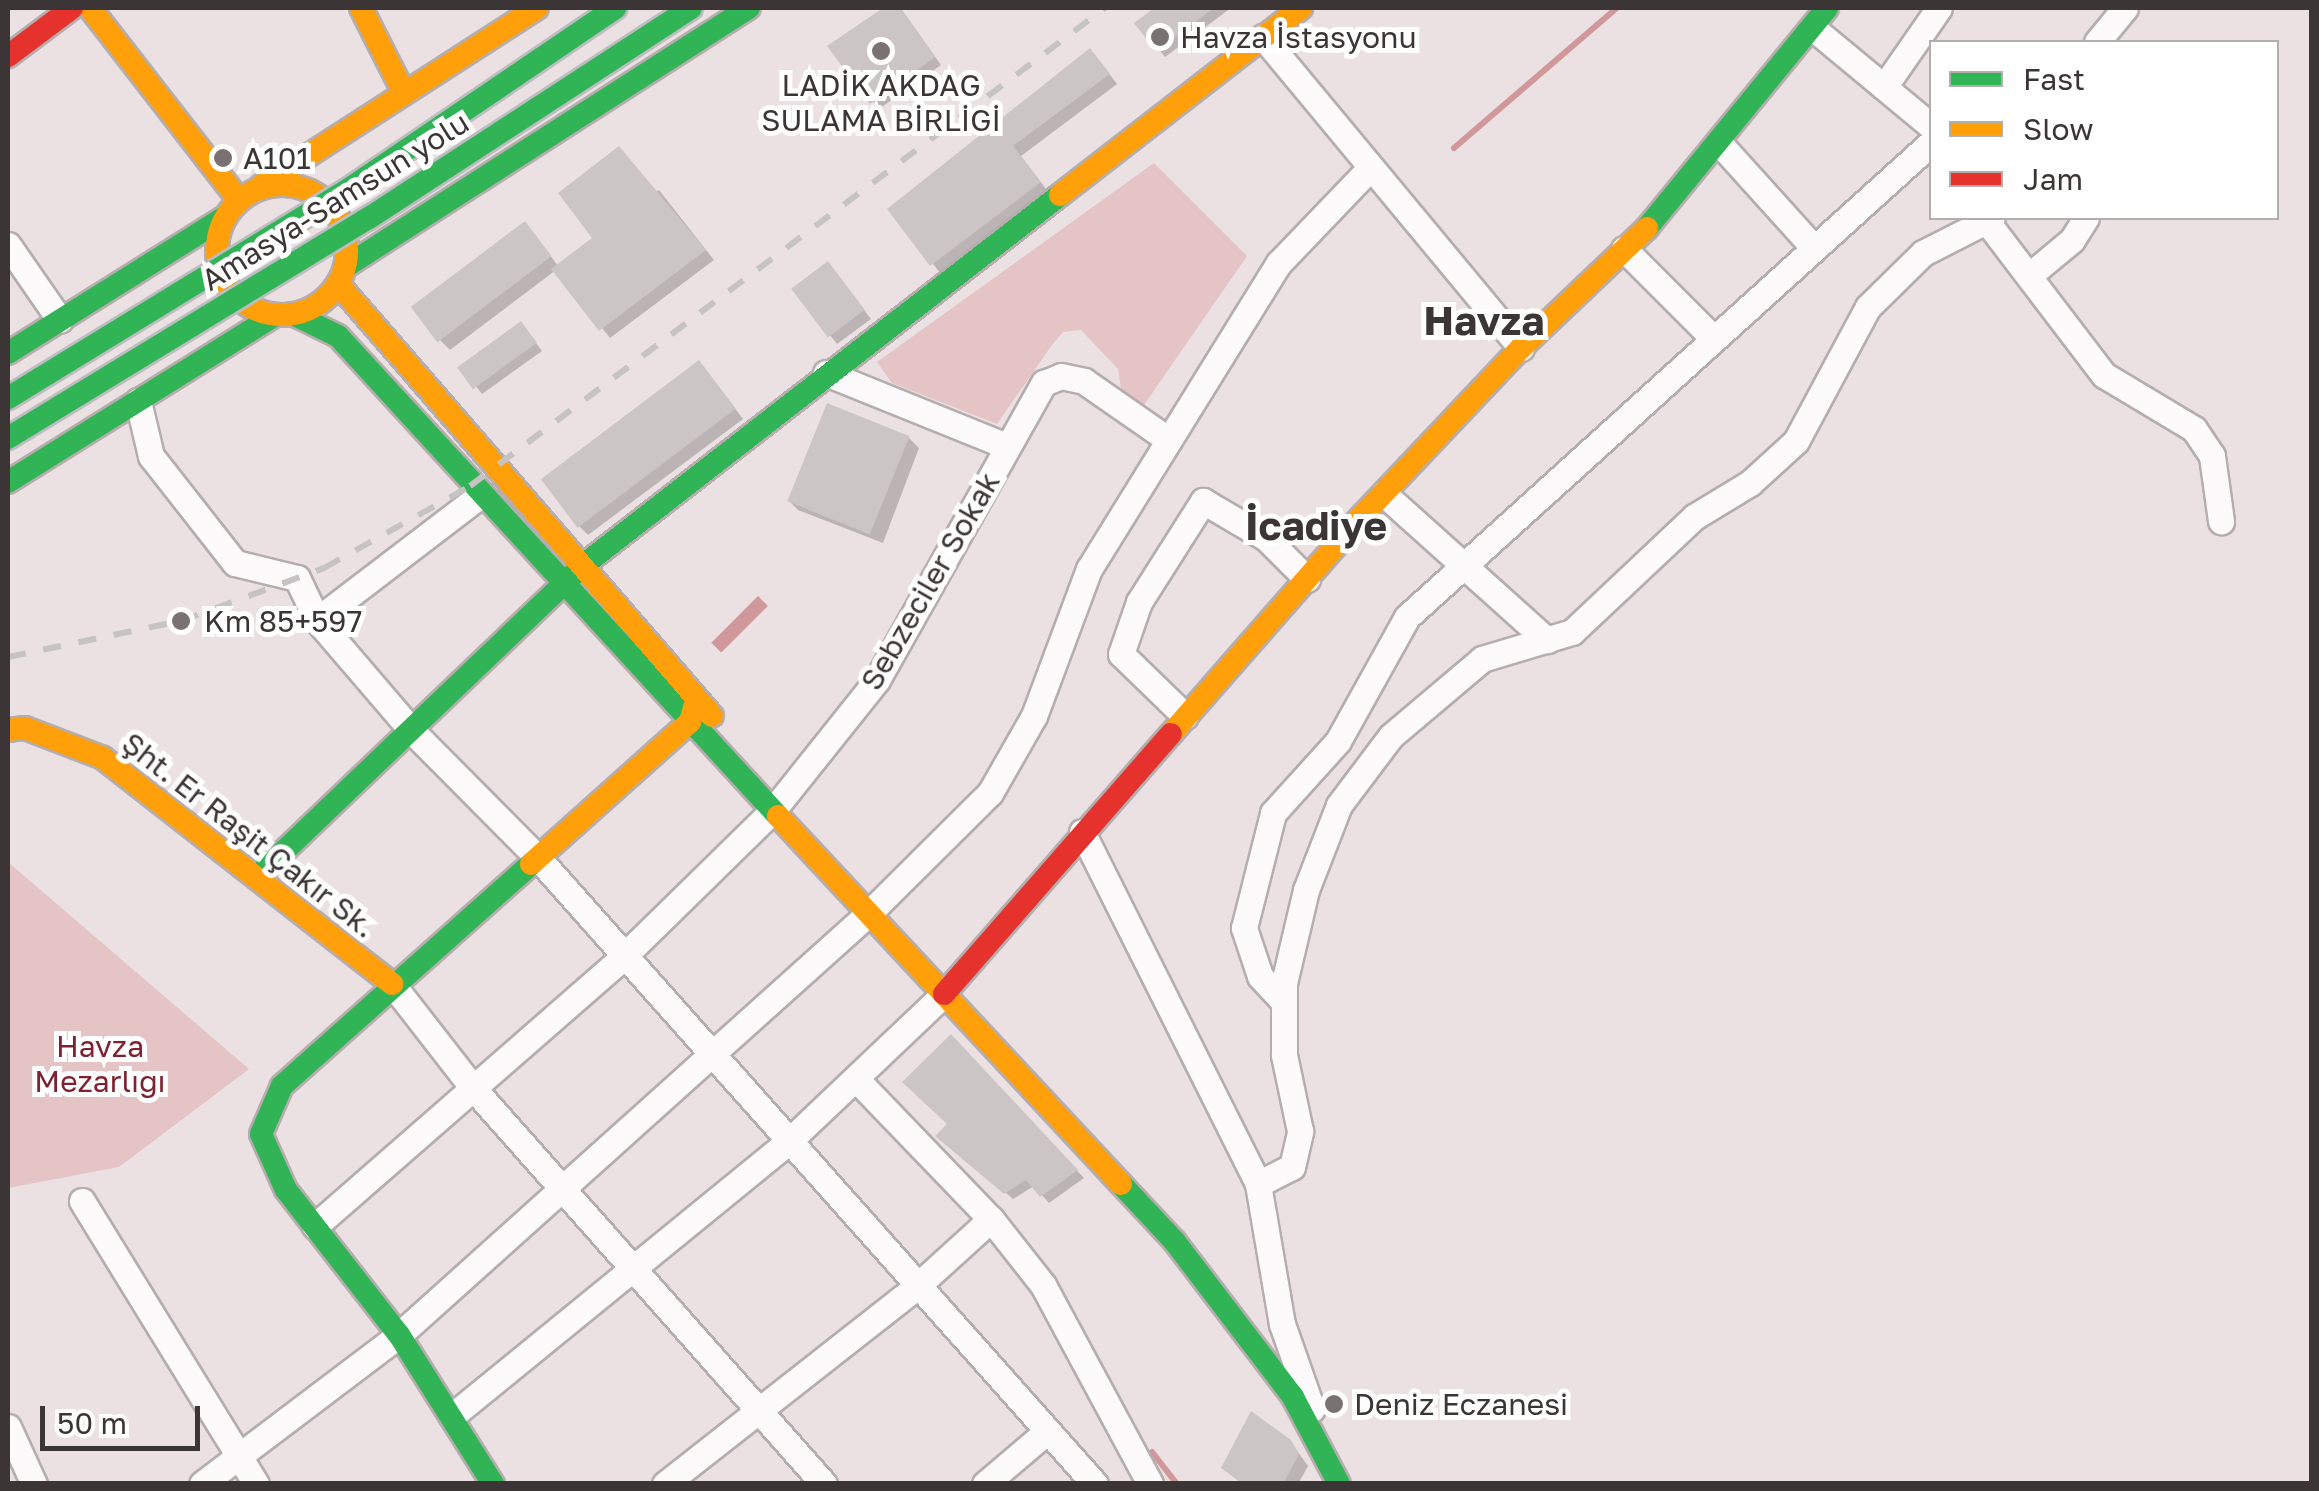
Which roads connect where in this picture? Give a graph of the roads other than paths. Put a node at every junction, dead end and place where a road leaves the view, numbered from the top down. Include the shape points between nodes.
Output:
1 (72, 8) edge
2 (90, 8) edge
3 (361, 8) edge
4 (537, 8) edge
5 (616, 8) edge
6 (690, 8) edge
7 (749, 8) edge
8 (1301, 8) edge
9 (1938, 8) edge
10 (2125, 8) edge
11 (1820, 18) edge
12 (1262, 38) junction
13 (2098, 40) edge
14 (8, 56) edge
15 (1884, 86) junction
16 (404, 93) junction
17 (1929, 124) edge
18 (1720, 144) junction
19 (1929, 145) edge
20 (1370, 168) junction
21 (240, 202) junction
22 (1990, 220) edge
23 (2085, 220) edge
24 (8, 245) edge
25 (1814, 248) junction
26 (1624, 250) junction
27 (2031, 274) junction
28 (341, 276) junction
29 (284, 315) junction
30 (60, 320) junction
31 (1713, 338) junction
32 (1520, 348) junction
33 (8, 353) edge
34 (826, 373) junction
35 (8, 398) edge
36 (138, 401) junction
37 (8, 438) edge
38 (1168, 440) junction
39 (1008, 446) junction
40 (8, 482) edge
41 (1384, 494) junction
42 (479, 496) junction
43 (2221, 521) dead end
44 (581, 567) junction
45 (1465, 567) junction
46 (1307, 579) junction
47 (563, 587) junction
48 (317, 620) junction
49 (1547, 640) junction
50 (698, 695) junction
51 (1185, 716) junction
52 (690, 722) junction
53 (8, 730) edge
54 (414, 733) junction
55 (774, 808) junction
56 (1082, 832) junction
57 (538, 858) junction
58 (259, 876) junction
59 (869, 913) junction
60 (624, 956) junction
61 (392, 984) junction
62 (944, 994) junction
63 (1284, 1002) junction
64 (710, 1054) junction
65 (858, 1081) junction
66 (473, 1088) junction
67 (788, 1142) junction
68 (1258, 1184) junction
69 (564, 1186) junction
70 (82, 1200) dead end
71 (990, 1219) junction
72 (315, 1226) junction
73 (635, 1266) junction
74 (916, 1287) junction
75 (399, 1335) junction
76 (760, 1410) junction
77 (452, 1416) junction
78 (8, 1427) edge
79 (1046, 1432) junction
80 (242, 1456) junction
81 (1338, 1482) edge
82 (34, 1484) edge
83 (202, 1484) edge
84 (256, 1484) edge
85 (492, 1484) edge
86 (665, 1484) edge
87 (824, 1484) edge
88 (985, 1484) edge
89 (1095, 1484) edge
90 (1150, 1484) edge

1 - 14 main road
2 - 21 main road
3 - 16 main road
4 - 16 main road
5 - 35 main road, Amasya-Samsun yolu, bridge via 350,189
6 - 37 main road, Amasya-Samsun yolu, bridge via 368,218
7 - 28 main road
8 - 12 main road
9 - 15 street
10 - 13 street
11 - 15 street
11 - 18 main road
12 - 20 street
12 - 34 main road
15 - 17 street
16 - 21 main road
18 - 25 street
18 - 26 main road
19 - 25 street
20 - 32 street
20 - 38 street via 1279,263
21 - 28 main road via 298,186 317,195 342,226
21 - 29 main road via 217,248 223,279 236,297
21 - 30 main road
22 - 27 street
22 - 49 street via 1923,252 1868,307 1796,441 1750,483 1694,516 1601,609 1572,632
23 - 27 street via 2072,240
24 - 30 street
25 - 31 street
26 - 31 street
26 - 32 main road
27 - 43 street via 2104,374 2194,429 2212,456
28 - 29 main road via 311,309
28 - 44 main road
29 - 36 main road
29 - 42 main road via 338,336
30 - 33 main road
31 - 45 street
32 - 41 main road
34 - 39 street
34 - 44 main road
36 - 40 main road
36 - 48 street via 151,456 235,562 296,578
38 - 39 street, Sebzeciler Sokak via 1084,382 1061,376 1044,383
38 - 59 street via 1088,569 1034,716 990,793
39 - 55 street, Sebzeciler Sokak via 877,680
41 - 45 street
41 - 46 main road
42 - 47 main road
42 - 48 street
44 - 47 main road
44 - 50 main road
45 - 49 street
45 - 63 street via 1407,617 1338,741 1273,813 1244,928 1260,976
46 - 51 main road
46 - 51 street via 1266,538 1204,501 1138,602 1121,654
47 - 52 main road
47 - 54 main road
48 - 54 street
49 - 63 street via 1482,659 1391,736 1339,804 1306,890
50 - 52 main road
50 - 55 main road
51 - 56 main road
52 - 55 main road
52 - 57 main road
53 - 58 main road, Şht. Er Raşit Çakır Sk. via 25,728 103,758
54 - 57 street
54 - 58 main road
55 - 59 main road
55 - 60 street, Sebzeciler Sokak
56 - 62 main road
56 - 68 street
57 - 60 street
57 - 61 main road
58 - 61 main road, Şht. Er Raşit Çakır Sk.
59 - 62 main road
59 - 64 street
60 - 64 street
60 - 66 street, Sebzeciler Sokak
61 - 66 street
61 - 72 main road via 282,1086 262,1134 286,1190
62 - 65 street
62 - 81 main road via 1175,1242 1293,1397
63 - 68 street via 1284,1056 1300,1131 1292,1167
64 - 67 street
64 - 69 street
65 - 67 street
65 - 71 street
66 - 69 street
66 - 72 street, Sebzeciler Sokak
67 - 73 street
67 - 74 street
68 - 81 street via 1282,1324
69 - 73 street
69 - 75 street
70 - 80 street
71 - 74 street
71 - 90 street via 1043,1285
72 - 75 main road
73 - 76 street
73 - 77 street
74 - 76 street
74 - 79 street
75 - 77 main road
75 - 80 street
76 - 86 street
76 - 87 street
77 - 85 main road
78 - 82 street
79 - 88 street
79 - 89 street
80 - 83 street
80 - 84 street

